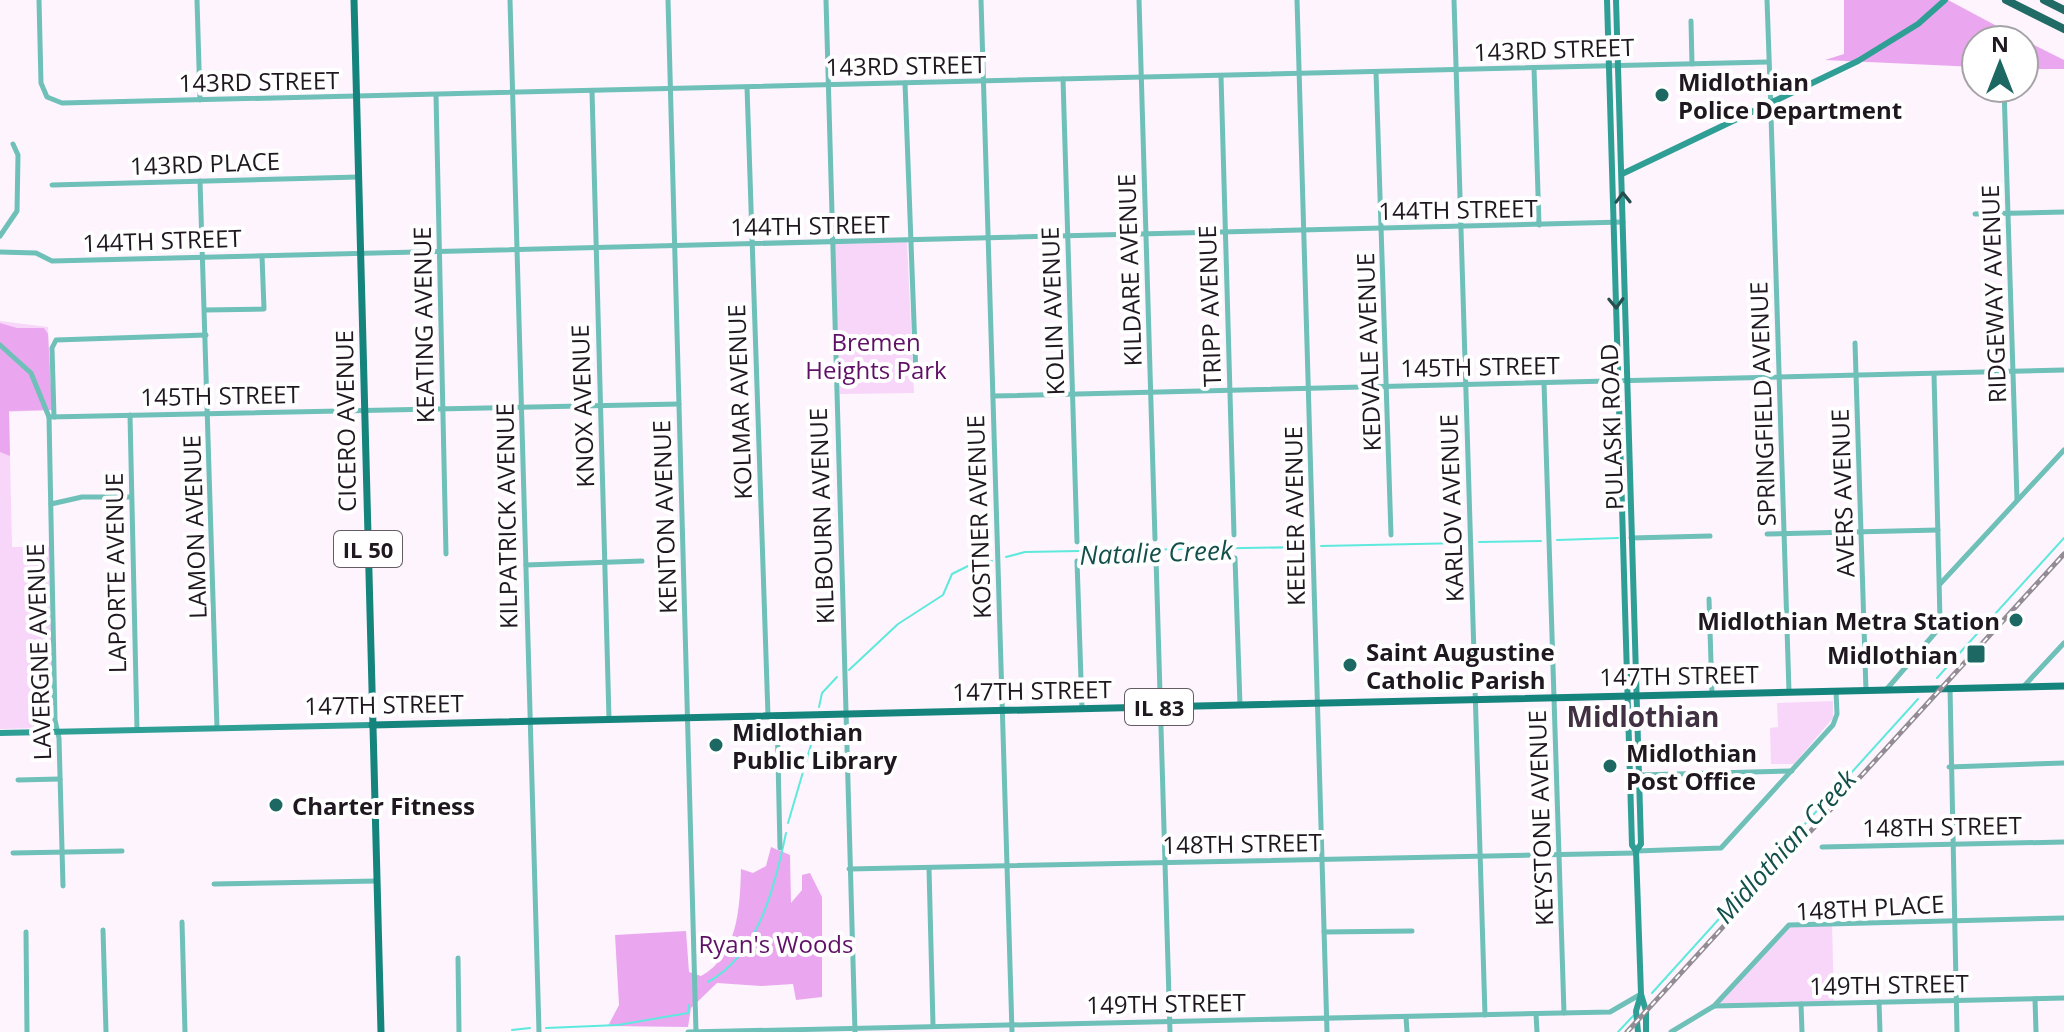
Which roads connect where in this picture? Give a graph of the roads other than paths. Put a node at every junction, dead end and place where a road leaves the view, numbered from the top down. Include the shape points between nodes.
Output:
1 (39, 0) edge
2 (197, 0) edge
3 (354, 0) edge
4 (510, 0) edge
5 (668, 0) edge
6 (826, 0) edge
7 (981, 0) edge
8 (1139, 0) edge
9 (1297, 0) edge
10 (1454, 0) edge
11 (1607, 0) edge
12 (1616, 0) edge
13 (1767, 0) edge
14 (1945, 0) edge
15 (2006, 0) edge
16 (2044, 0) edge
17 (2064, 10) edge
18 (1691, 21) dead end
19 (2064, 29) edge
20 (1768, 62) junction
21 (1692, 64) junction
22 (1609, 65) junction
23 (1618, 65) junction
24 (1534, 68) junction
25 (1456, 70) junction
26 (1376, 72) junction
27 (1299, 74) junction
28 (1221, 76) junction
29 (1141, 78) junction
30 (1063, 79) junction
31 (983, 81) junction
32 (905, 83) junction
33 (828, 85) junction
34 (747, 87) junction
35 (670, 89) junction
36 (592, 91) junction
37 (513, 93) junction
38 (436, 95) junction
39 (356, 97) junction
40 (200, 100) junction
41 (1771, 103) junction
42 (2005, 104) edge
43 (13, 144) dead end
44 (1622, 173) junction
45 (358, 177) junction
46 (1612, 177) junction
47 (200, 181) junction
48 (52, 185) dead end
49 (2064, 212) edge
50 (1975, 214) dead end
51 (2009, 214) junction
52 (1613, 222) junction
53 (1623, 222) junction
54 (1539, 225) junction
55 (1461, 227) junction
56 (1383, 229) junction
57 (1303, 230) junction
58 (1225, 233) junction
59 (1146, 235) junction
60 (0, 236) edge
61 (1068, 237) junction
62 (988, 238) junction
63 (911, 240) junction
64 (832, 242) junction
65 (752, 244) junction
66 (675, 246) junction
67 (596, 248) junction
68 (517, 250) junction
69 (0, 252) edge
70 (439, 252) junction
71 (361, 253) junction
72 (262, 256) junction
73 (203, 257) junction
74 (205, 310) junction
75 (206, 335) junction
76 (1855, 343) dead end
77 (0, 345) edge
78 (2064, 370) edge
79 (2013, 372) junction
80 (1934, 374) junction
81 (916, 376) dead end
82 (1856, 376) junction
83 (1778, 378) junction
84 (1618, 382) junction
85 (1627, 382) junction
86 (1544, 383) junction
87 (1465, 384) junction
88 (1387, 386) junction
89 (1309, 388) junction
90 (1229, 391) junction
91 (1151, 392) junction
92 (1072, 394) junction
93 (993, 396) junction
94 (679, 404) junction
95 (600, 405) junction
96 (522, 407) junction
97 (442, 409) junction
98 (365, 410) junction
99 (209, 414) junction
100 (130, 415) junction
101 (52, 417) junction
102 (2064, 450) edge
103 (131, 497) junction
104 (2017, 500) junction
105 (51, 504) junction
106 (1938, 530) junction
107 (1861, 532) junction
108 (1767, 534) dead end
109 (1785, 534) junction
110 (1234, 535) dead end
111 (1391, 535) dead end
112 (1710, 536) dead end
113 (1623, 538) junction
114 (1632, 538) junction
115 (1155, 539) dead end
116 (1077, 542) dead end
117 (446, 554) dead end
118 (1156, 558) dead end
119 (1235, 558) dead end
120 (642, 561) dead end
121 (1077, 561) dead end
122 (605, 563) junction
123 (526, 565) junction
124 (1940, 585) junction
125 (1709, 599) dead end
126 (2064, 643) edge
127 (2064, 686) edge
128 (2023, 687) junction
129 (1950, 688) junction
130 (1885, 690) junction
131 (1836, 691) junction
132 (1866, 691) junction
133 (1789, 692) junction
134 (1712, 694) junction
135 (1633, 696) junction
136 (1554, 698) junction
137 (1475, 700) junction
138 (1317, 703) junction
139 (1240, 705) junction
140 (1160, 707) junction
141 (1082, 709) junction
142 (1002, 710) junction
143 (845, 714) junction
144 (772, 716) junction
145 (688, 717) junction
146 (609, 719) junction
147 (529, 721) junction
148 (372, 725) junction
149 (217, 728) junction
150 (137, 730) junction
151 (58, 732) junction
152 (0, 733) edge
153 (2064, 763) edge
154 (1949, 767) junction
155 (1793, 771) junction
156 (1639, 775) junction
157 (60, 779) junction
158 (18, 780) dead end
159 (2064, 842) edge
160 (1952, 844) junction
161 (1822, 847) dead end
162 (780, 848) dead end
163 (122, 851) dead end
164 (62, 852) junction
165 (1636, 852) junction
166 (13, 853) dead end
167 (1559, 855) junction
168 (1480, 856) junction
169 (1322, 859) junction
170 (1165, 863) junction
171 (1007, 866) junction
172 (929, 868) junction
173 (849, 869) junction
174 (377, 881) junction
175 (214, 884) dead end
176 (63, 886) dead end
177 (2064, 918) edge
178 (1954, 921) junction
179 (182, 922) dead end
180 (103, 930) dead end
181 (1412, 931) dead end
182 (26, 932) dead end
183 (1324, 932) junction
184 (458, 958) dead end
185 (1641, 994) junction
186 (2064, 998) edge
187 (2035, 999) junction
188 (1956, 1001) junction
189 (1879, 1002) junction
190 (1801, 1004) junction
191 (1714, 1006) junction
192 (1564, 1013) junction
193 (1536, 1014) junction
194 (1485, 1015) junction
195 (1406, 1017) junction
196 (1326, 1018) junction
197 (1169, 1022) junction
198 (1012, 1024) junction
199 (933, 1025) junction
200 (854, 1030) edge
201 (27, 1032) edge
202 (106, 1032) edge
203 (185, 1032) edge
204 (381, 1032) edge
205 (459, 1032) edge
206 (539, 1032) edge
207 (688, 1032) edge
208 (696, 1032) edge
209 (1012, 1032) edge
210 (1170, 1032) edge
211 (1327, 1032) edge
212 (1407, 1032) edge
213 (1537, 1032) edge
214 (1638, 1032) edge
215 (1646, 1032) edge
216 (1671, 1032) edge
217 (1802, 1032) edge
218 (1880, 1032) edge
219 (1957, 1032) edge
220 (2036, 1032) edge

1 - 40 street, 143RD STREET via 41,83 47,97 62,103
2 - 40 street
3 - 39 main road, CICERO AVENUE / IL 50
4 - 37 street, KILPATRICK AVENUE
5 - 35 street, KENTON AVENUE
6 - 33 street, KILBOURN AVENUE
7 - 31 street, KOSTNER AVENUE
8 - 29 street, KILDARE AVENUE
9 - 27 street, KEELER AVENUE
10 - 25 street, KARLOV AVENUE
11 - 22 main road, PULASKI ROAD
12 - 23 main road, PULASKI ROAD
13 - 20 street, SPRINGFIELD AVENUE
14 - 41 main road via 1888,43
15 - 19 highway
16 - 17 highway
18 - 21 street
20 - 21 street, 143RD STREET
20 - 41 street, SPRINGFIELD AVENUE
21 - 23 street, 143RD STREET
22 - 23 street, 143RD STREET
22 - 24 street, 143RD STREET
22 - 46 main road, PULASKI ROAD
23 - 44 main road, PULASKI ROAD
24 - 25 street, 143RD STREET
24 - 54 street
25 - 26 street, 143RD STREET
25 - 55 street, KARLOV AVENUE
26 - 27 street, 143RD STREET
26 - 56 street, KEDVALE AVENUE
27 - 28 street, 143RD STREET
27 - 57 street, KEELER AVENUE
28 - 29 street, 143RD STREET
28 - 58 street, TRIPP AVENUE
29 - 30 street, 143RD STREET
29 - 59 street, KILDARE AVENUE
30 - 31 street, 143RD STREET
30 - 61 street, KOLIN AVENUE
31 - 32 street, 143RD STREET
31 - 62 street, KOSTNER AVENUE
32 - 33 street, 143RD STREET
32 - 63 street
33 - 34 street, 143RD STREET
33 - 64 street, KILBOURN AVENUE
34 - 35 street, 143RD STREET
34 - 65 street, KOLMAR AVENUE
35 - 36 street, 143RD STREET
35 - 66 street, KENTON AVENUE
36 - 37 street, 143RD STREET
36 - 67 street, KNOX AVENUE
37 - 38 street, 143RD STREET
37 - 68 street, KILPATRICK AVENUE
38 - 39 street, 143RD STREET
38 - 70 street, KEATING AVENUE
39 - 40 street, 143RD STREET
39 - 45 main road, CICERO AVENUE / IL 50
41 - 44 main road
41 - 83 street, SPRINGFIELD AVENUE
42 - 51 street, RIDGEWAY AVENUE
43 - 60 street via 18,155 17,211
44 - 46 main road
53 -> 44 main road, PULASKI ROAD
45 - 47 street, 143RD PLACE
45 - 71 main road, CICERO AVENUE / IL 50
46 - 52 main road, PULASKI ROAD
47 - 48 street, 143RD PLACE
47 - 73 street, LAMON AVENUE
49 - 51 street
50 - 51 street
51 - 79 street, RIDGEWAY AVENUE
52 - 53 street, 144TH STREET
52 - 54 street, 144TH STREET
52 -> 84 main road, PULASKI ROAD
53 - 85 main road, PULASKI ROAD
54 - 55 street, 144TH STREET
55 - 56 street, 144TH STREET
55 - 87 street, KARLOV AVENUE
56 - 57 street, 144TH STREET
56 - 88 street, KEDVALE AVENUE
57 - 58 street, 144TH STREET
57 - 89 street, KEELER AVENUE
58 - 59 street, 144TH STREET
58 - 90 street, TRIPP AVENUE
59 - 61 street, 144TH STREET
59 - 91 street, KILDARE AVENUE
61 - 62 street, 144TH STREET
61 - 92 street, KOLIN AVENUE
62 - 63 street, 144TH STREET
62 - 93 street, KOSTNER AVENUE
63 - 64 street, 144TH STREET
63 - 81 street
64 - 65 street, 144TH STREET
64 - 143 street, KILBOURN AVENUE
65 - 66 street, 144TH STREET
65 - 144 street, KOLMAR AVENUE
66 - 67 street, 144TH STREET
66 - 94 street, KENTON AVENUE
67 - 68 street, 144TH STREET
67 - 95 street, KNOX AVENUE
68 - 70 street, 144TH STREET
68 - 96 street, KILPATRICK AVENUE
69 - 73 street, 144TH STREET via 36,253 52,261
70 - 71 street, 144TH STREET
70 - 97 street, KEATING AVENUE
71 - 72 street, 144TH STREET
71 - 98 main road, CICERO AVENUE / IL 50
72 - 73 street, 144TH STREET
72 - 74 street via 264,309
73 - 74 street, LAMON AVENUE
74 - 75 street, LAMON AVENUE
75 - 99 street, LAMON AVENUE
75 - 101 street, LAVERGNE AVENUE via 56,340
76 - 82 street, AVERS AVENUE
77 - 101 street via 31,373
78 - 79 street, 145TH STREET
79 - 80 street, 145TH STREET
79 - 104 street, RIDGEWAY AVENUE
80 - 82 street, 145TH STREET
80 - 106 street
82 - 83 street, 145TH STREET
82 - 107 street, AVERS AVENUE
83 - 85 street, 145TH STREET
83 - 109 street, SPRINGFIELD AVENUE
84 - 85 street, 145TH STREET
84 - 86 street, 145TH STREET
84 - 113 main road, PULASKI ROAD
85 - 114 main road, PULASKI ROAD
86 - 87 street, 145TH STREET
86 - 136 street, KEYSTONE AVENUE
87 - 88 street, 145TH STREET
87 - 137 street, KARLOV AVENUE
88 - 89 street, 145TH STREET
88 - 111 street, KEDVALE AVENUE
89 - 90 street, 145TH STREET
89 - 138 street, KEELER AVENUE
90 - 91 street, 145TH STREET
90 - 110 street, TRIPP AVENUE
91 - 92 street, 145TH STREET
91 - 115 street, KILDARE AVENUE
92 - 93 street, 145TH STREET
92 - 116 street, KOLIN AVENUE
93 - 142 street, KOSTNER AVENUE
94 - 95 street, 145TH STREET
94 - 145 street, KENTON AVENUE
95 - 96 street, 145TH STREET
95 - 122 street, KNOX AVENUE
96 - 97 street, 145TH STREET
96 - 123 street, KILPATRICK AVENUE
97 - 98 street, 145TH STREET
97 - 117 street, KEATING AVENUE
98 - 99 street, 145TH STREET
98 - 148 main road, CICERO AVENUE / IL 50
99 - 100 street, 145TH STREET
99 - 149 street, LAMON AVENUE
100 - 101 street, 145TH STREET
100 - 103 street, LAPORTE AVENUE
101 - 105 street, LAVERGNE AVENUE
102 - 104 street
103 - 105 street via 82,497
103 - 150 street, LAPORTE AVENUE
104 - 124 street
105 - 151 street, LAVERGNE AVENUE
106 - 107 street
106 - 124 street
107 - 109 street
107 - 132 street, AVERS AVENUE
108 - 109 street
109 - 133 street, SPRINGFIELD AVENUE
112 - 114 street
113 - 114 street
113 - 135 main road, PULASKI ROAD
114 - 135 main road, PULASKI ROAD
118 - 140 street
119 - 139 street
120 - 122 street
121 - 141 street
122 - 123 street
122 - 146 street, KNOX AVENUE
123 - 147 street, KILPATRICK AVENUE
124 - 130 street via 1935,633
125 - 134 street
126 - 128 street
127 - 128 main road, 147TH STREET / IL 83
128 - 129 main road, 147TH STREET / IL 83
129 - 130 main road, 147TH STREET / IL 83
129 - 154 street
130 - 132 main road, 147TH STREET / IL 83
131 - 132 main road, 147TH STREET / IL 83
131 - 133 main road, 147TH STREET / IL 83
131 - 155 street via 1833,725
133 - 134 main road, 147TH STREET / IL 83
134 - 135 main road, 147TH STREET / IL 83
135 - 136 main road, 147TH STREET / IL 83
135 - 156 main road, PULASKI ROAD
135 - 165 main road, PULASKI ROAD
136 - 137 main road, 147TH STREET / IL 83
136 - 167 street, KEYSTONE AVENUE
137 - 138 main road, 147TH STREET / IL 83
137 - 168 street, KARLOV AVENUE
138 - 139 main road, 147TH STREET / IL 83
138 - 169 street, KEELER AVENUE
139 - 140 main road, 147TH STREET / IL 83
140 - 141 main road, 147TH STREET / IL 83
140 - 170 street
141 - 142 main road, 147TH STREET / IL 83
142 - 143 main road, 147TH STREET / IL 83
142 - 171 street, KOSTNER AVENUE
143 - 144 main road, 147TH STREET / IL 83
143 - 173 street, KILBOURN AVENUE
144 - 145 main road, 147TH STREET / IL 83
144 - 162 street, KOLMAR AVENUE
145 - 146 main road, 147TH STREET / IL 83
145 - 208 street, KENTON AVENUE
146 - 147 main road, 147TH STREET / IL 83
147 - 148 main road, 147TH STREET / IL 83
147 - 206 street, KILPATRICK AVENUE
148 - 149 main road, 147TH STREET
148 - 174 main road, CICERO AVENUE / IL 50
149 - 150 main road, 147TH STREET
150 - 151 main road, 147TH STREET
151 - 152 main road, 147TH STREET
151 - 157 street, LAVERGNE AVENUE
153 - 154 street
154 - 160 street
155 - 156 street
155 - 165 street, 148TH STREET via 1721,848
156 - 165 main road, PULASKI ROAD via 1641,844
157 - 158 street
157 - 164 street, LAVERGNE AVENUE
159 - 160 street, 148TH STREET
160 - 161 street, 148TH STREET
160 - 178 street
163 - 164 street
164 - 166 street
164 - 176 street, LAVERGNE AVENUE
165 - 167 street, 148TH STREET
165 - 185 main road, PULASKI ROAD
167 - 168 street, 148TH STREET
167 - 192 street, KEYSTONE AVENUE
168 - 169 street, 148TH STREET
168 - 194 street, KARLOV AVENUE
169 - 170 street, 148TH STREET
169 - 183 street, KEELER AVENUE
170 - 171 street, 148TH STREET
170 - 197 street
171 - 172 street, 148TH STREET
171 - 198 street, KOSTNER AVENUE
172 - 173 street, 148TH STREET
172 - 199 street
173 - 200 street, KILBOURN AVENUE
174 - 175 street
174 - 204 main road, CICERO AVENUE / IL 50
177 - 178 street, 148TH PLACE
178 - 188 street
178 - 191 street, 148TH PLACE via 1789,925
179 - 203 street
180 - 202 street
181 - 183 street
182 - 201 street
183 - 196 street, KEELER AVENUE
184 - 205 street
185 - 192 street, 149TH STREET via 1610,1012
185 - 214 main road, PULASKI ROAD
185 - 215 main road, PULASKI ROAD
186 - 187 street, 149TH STREET
187 - 188 street, 149TH STREET
187 - 220 street
188 - 189 street, 149TH STREET
188 - 219 street
189 - 190 street, 149TH STREET
189 - 218 street
190 - 191 street, 149TH STREET
190 - 217 street
191 - 216 street, 148TH PLACE
192 - 193 street, 149TH STREET
193 - 194 street, 149TH STREET
193 - 213 street
194 - 195 street, 149TH STREET
195 - 196 street, 149TH STREET
195 - 212 street
196 - 197 street, 149TH STREET
196 - 211 street, KEELER AVENUE
197 - 198 street, 149TH STREET
197 - 210 street
198 - 199 street, 149TH STREET
198 - 209 street, KOSTNER AVENUE
199 - 200 street, 149TH STREET
200 - 208 street, 149TH STREET
207 - 208 street, 149TH STREET

